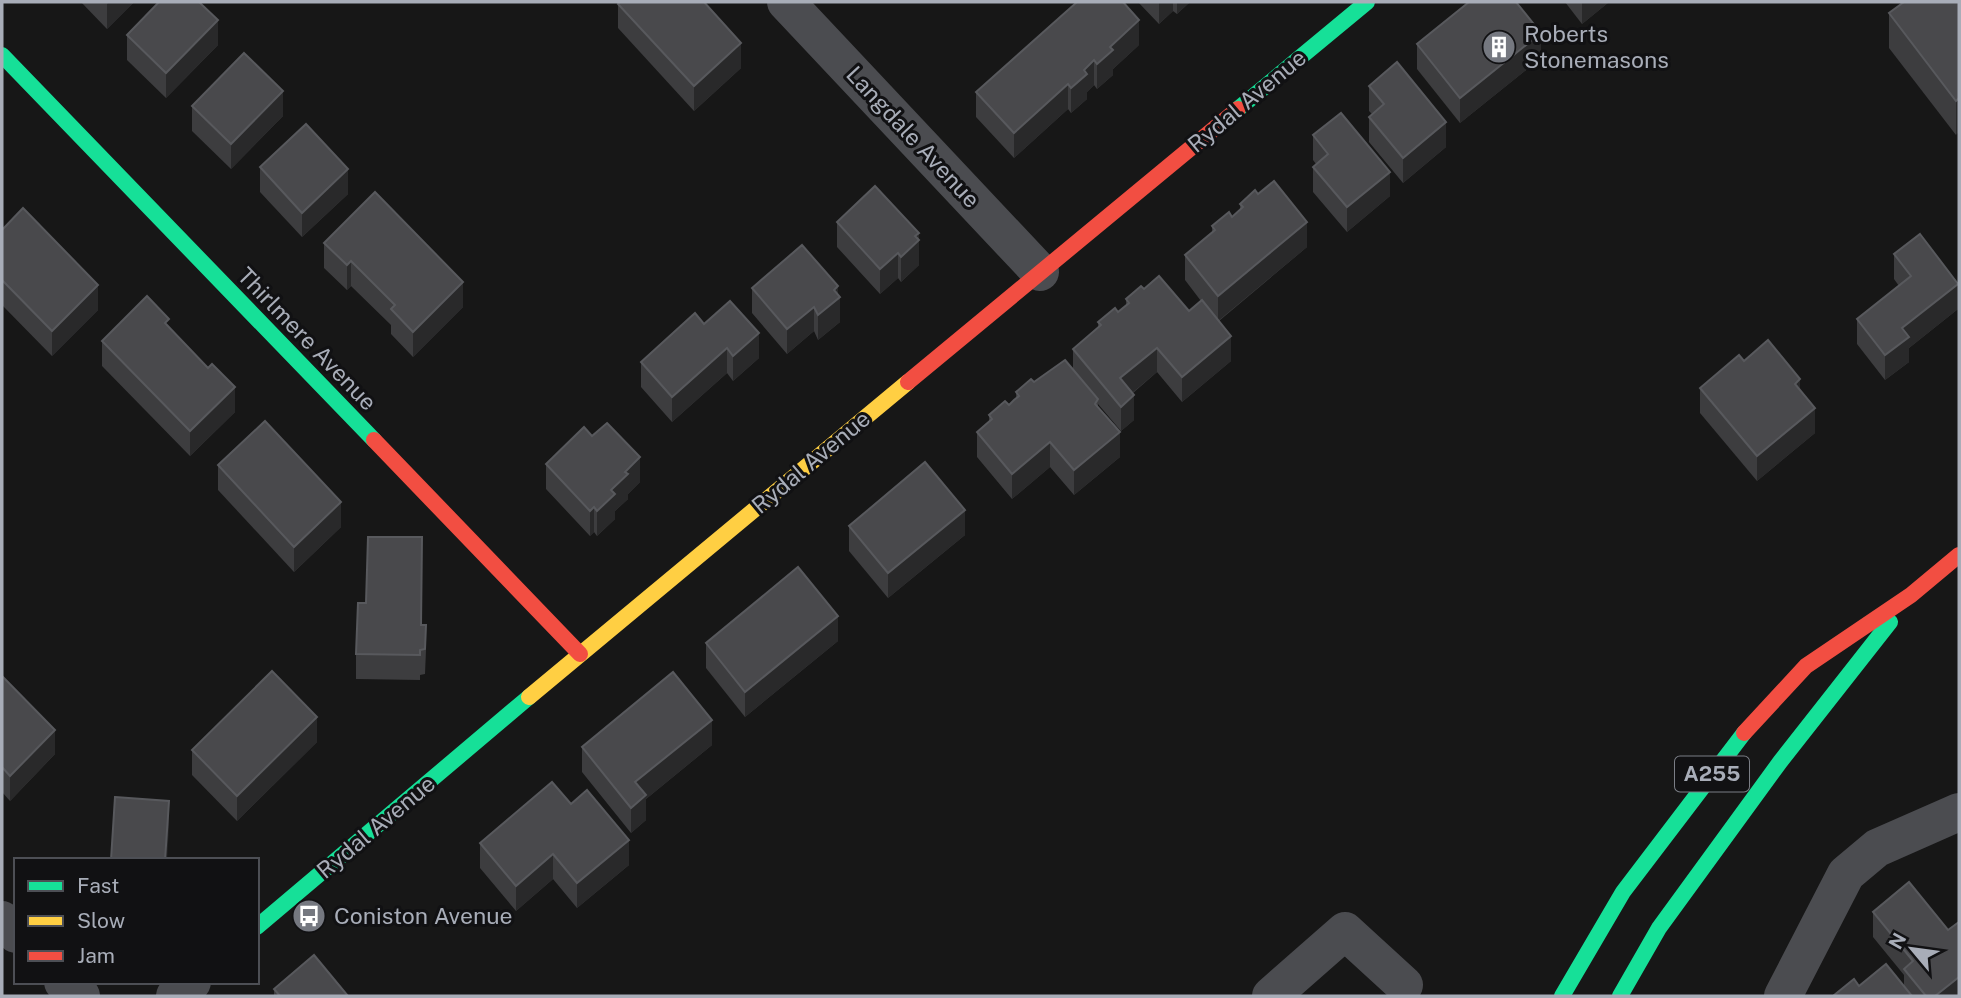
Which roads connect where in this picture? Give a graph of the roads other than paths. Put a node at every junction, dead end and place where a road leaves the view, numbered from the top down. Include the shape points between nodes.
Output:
1 (786, 2) edge
2 (1367, 2) edge
3 (2, 55) edge
4 (1040, 272) junction
5 (1958, 558) edge
6 (1910, 595) junction
7 (580, 654) junction
8 (1959, 812) edge
9 (259, 925) edge
10 (66, 984) edge
11 (190, 984) edge
12 (1404, 985) dead end
13 (81, 996) edge
14 (175, 996) edge
15 (1270, 996) edge
16 (1562, 996) edge
17 (1620, 996) edge
18 (1783, 996) edge

1 - 4 street, Langdale Avenue
2 - 4 street, Rydal Avenue
3 - 7 street, Thirlmere Avenue
4 - 7 street, Rydal Avenue
5 - 6 street, A255
6 - 16 street, A255 via 1806,666 1745,731 1623,892
6 - 17 street, A255 via 1659,928
7 - 9 street, Rydal Avenue
8 - 18 street via 1877,848 1846,874
10 - 13 street
11 - 14 street
12 - 15 street via 1345,931

